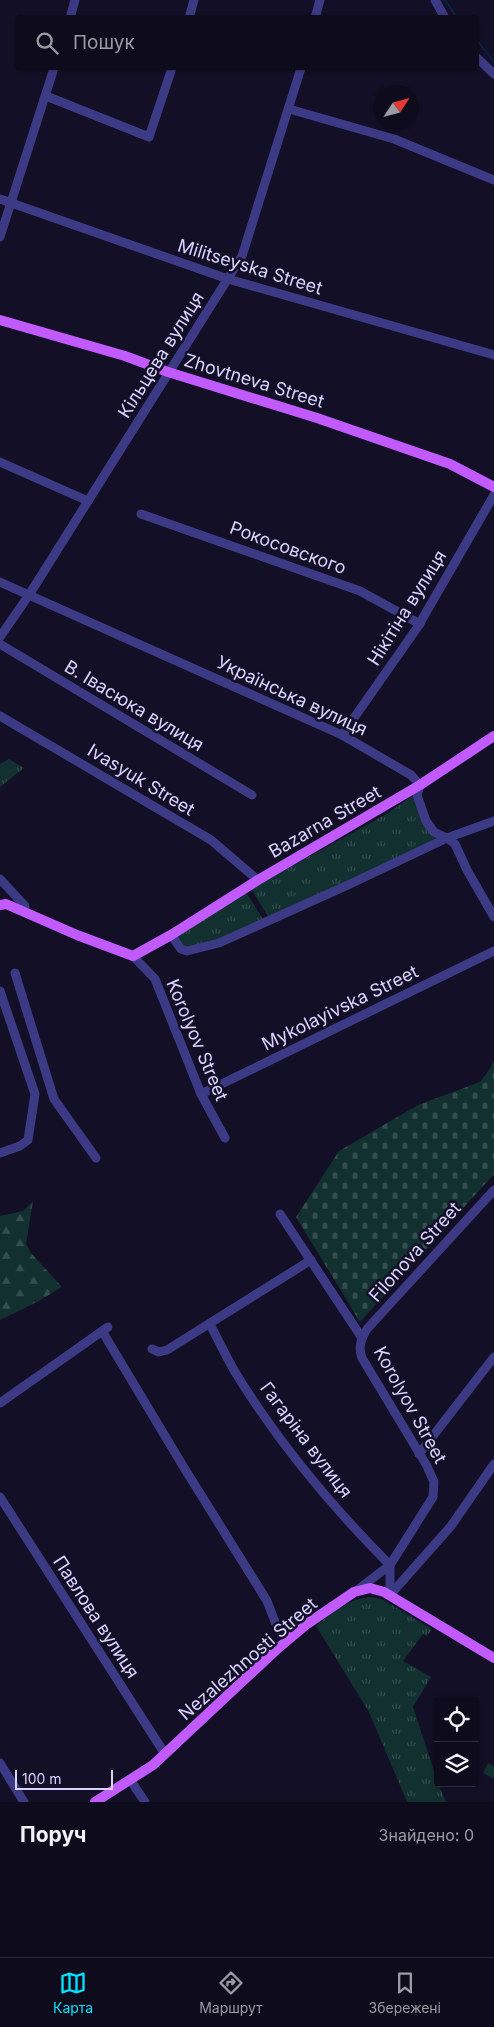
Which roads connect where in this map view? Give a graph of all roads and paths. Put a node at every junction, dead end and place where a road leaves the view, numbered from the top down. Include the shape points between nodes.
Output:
1 (75, 0) edge
2 (194, 0) edge
3 (320, 0) edge
4 (435, 0) edge
5 (71, 15) edge
6 (189, 15) edge
7 (316, 15) edge
8 (443, 15) edge
9 (479, 60) edge
10 (53, 70) edge
11 (171, 70) edge
12 (300, 70) edge
13 (494, 74) edge
14 (46, 96) junction
15 (289, 109) junction
16 (494, 180) edge
17 (0, 199) edge
18 (12, 204) junction
19 (0, 237) edge
20 (228, 279) junction
21 (0, 320) edge
22 (494, 355) edge
23 (168, 372) junction
24 (0, 462) edge
25 (494, 486) edge
26 (494, 494) edge
27 (88, 501) junction
28 (141, 514) dead end
29 (0, 582) edge
30 (30, 595) junction
31 (420, 624) junction
32 (0, 637) edge
33 (0, 644) edge
34 (0, 716) edge
35 (342, 735) junction
36 (494, 736) edge
37 (420, 785) junction
38 (252, 795) dead end
39 (494, 821) edge
40 (447, 838) junction
41 (0, 879) edge
42 (258, 880) junction
43 (0, 904) edge
44 (24, 911) junction
45 (494, 917) edge
46 (171, 935) junction
47 (494, 951) edge
48 (133, 956) junction
49 (15, 973) dead end
50 (0, 991) edge
51 (201, 1094) junction
52 (225, 1138) dead end
53 (0, 1153) edge
54 (96, 1158) dead end
55 (494, 1190) edge
56 (280, 1214) dead end
57 (311, 1260) junction
58 (210, 1324) junction
59 (362, 1338) junction
60 (152, 1349) dead end
61 (494, 1357) edge
62 (0, 1403) edge
63 (419, 1454) junction
64 (494, 1464) edge
65 (0, 1496) edge
66 (390, 1565) junction
67 (354, 1592) junction
68 (390, 1595) junction
69 (290, 1638) junction
70 (494, 1658) edge
71 (164, 1754) junction
72 (0, 1763) edge
73 (131, 1781) junction
74 (24, 1802) edge
75 (95, 1802) edge
76 (145, 1802) edge

1 - 5 street
2 - 6 street
3 - 7 street
4 - 8 street
9 - 13 street
10 - 14 street
11 - 14 street via 149,137
12 - 15 street, Кільцева вулиця
14 - 18 street
15 - 16 street via 394,139
15 - 20 street, Кільцева вулиця via 242,256
17 - 18 street, Militseyska Street
18 - 19 street
18 - 20 street, Militseyska Street
20 - 22 street, Militseyska Street
20 - 23 street, Кільцева вулиця
21 - 23 main road, Zhovtneva Street via 125,356
23 - 25 main road, Zhovtneva Street via 450,464
23 - 27 street, Кільцева вулиця
24 - 27 street
26 - 31 street, Нікітіна вулиця
27 - 30 street, Кільцева вулиця
28 - 31 street, Рокосовского via 360,591
29 - 30 street, Українська вулиця
30 - 32 street, Кільцева вулиця
30 - 35 street, Українська вулиця
31 - 35 street, Нікітіна вулиця
33 - 38 street, В. Івасюка вулиця
34 - 42 street, Ivasyuk Street via 211,840
35 - 37 street, Українська вулиця via 411,775
36 - 37 main road, Bazarna Street
37 - 40 street via 418,795 426,821 434,832
37 - 42 main road, Bazarna Street
39 - 40 street
40 - 45 street via 455,844
40 - 46 street via 219,943 187,951 181,949
41 - 44 street via 21,900
42 - 46 main road, Bazarna Street
43 - 44 main road, Korolyov Street
44 - 48 main road, Korolyov Street
46 - 48 main road, Bazarna Street
47 - 51 street, Mykolayivska Street
48 - 51 street, Korolyov Street via 155,979
49 - 54 street via 54,1099
50 - 53 street via 35,1094 28,1140
51 - 52 street, Korolyov Street
55 - 59 street, Filonova Street
56 - 57 street, Korolyov Street
57 - 58 street
57 - 59 street, Korolyov Street
58 - 60 street via 167,1350
58 - 66 street, Гагаріна вулиця via 234,1370 261,1411 313,1480
59 - 63 street, Korolyov Street via 362,1358
61 - 63 street
62 - 69 street via 105,1329 183,1466 267,1601 279,1632
63 - 66 street, Korolyov Street via 434,1482 433,1497
64 - 68 street via 451,1526
65 - 71 street, Павлова вулиця
66 - 67 street
66 - 68 street
67 - 68 main road via 370,1588
67 - 69 main road, Nezalezhnosti Street
68 - 70 main road
69 - 71 main road, Nezalezhnosti Street
71 - 73 main road, Nezalezhnosti Street
72 - 74 street
73 - 75 main road, Nezalezhnosti Street
73 - 76 street

